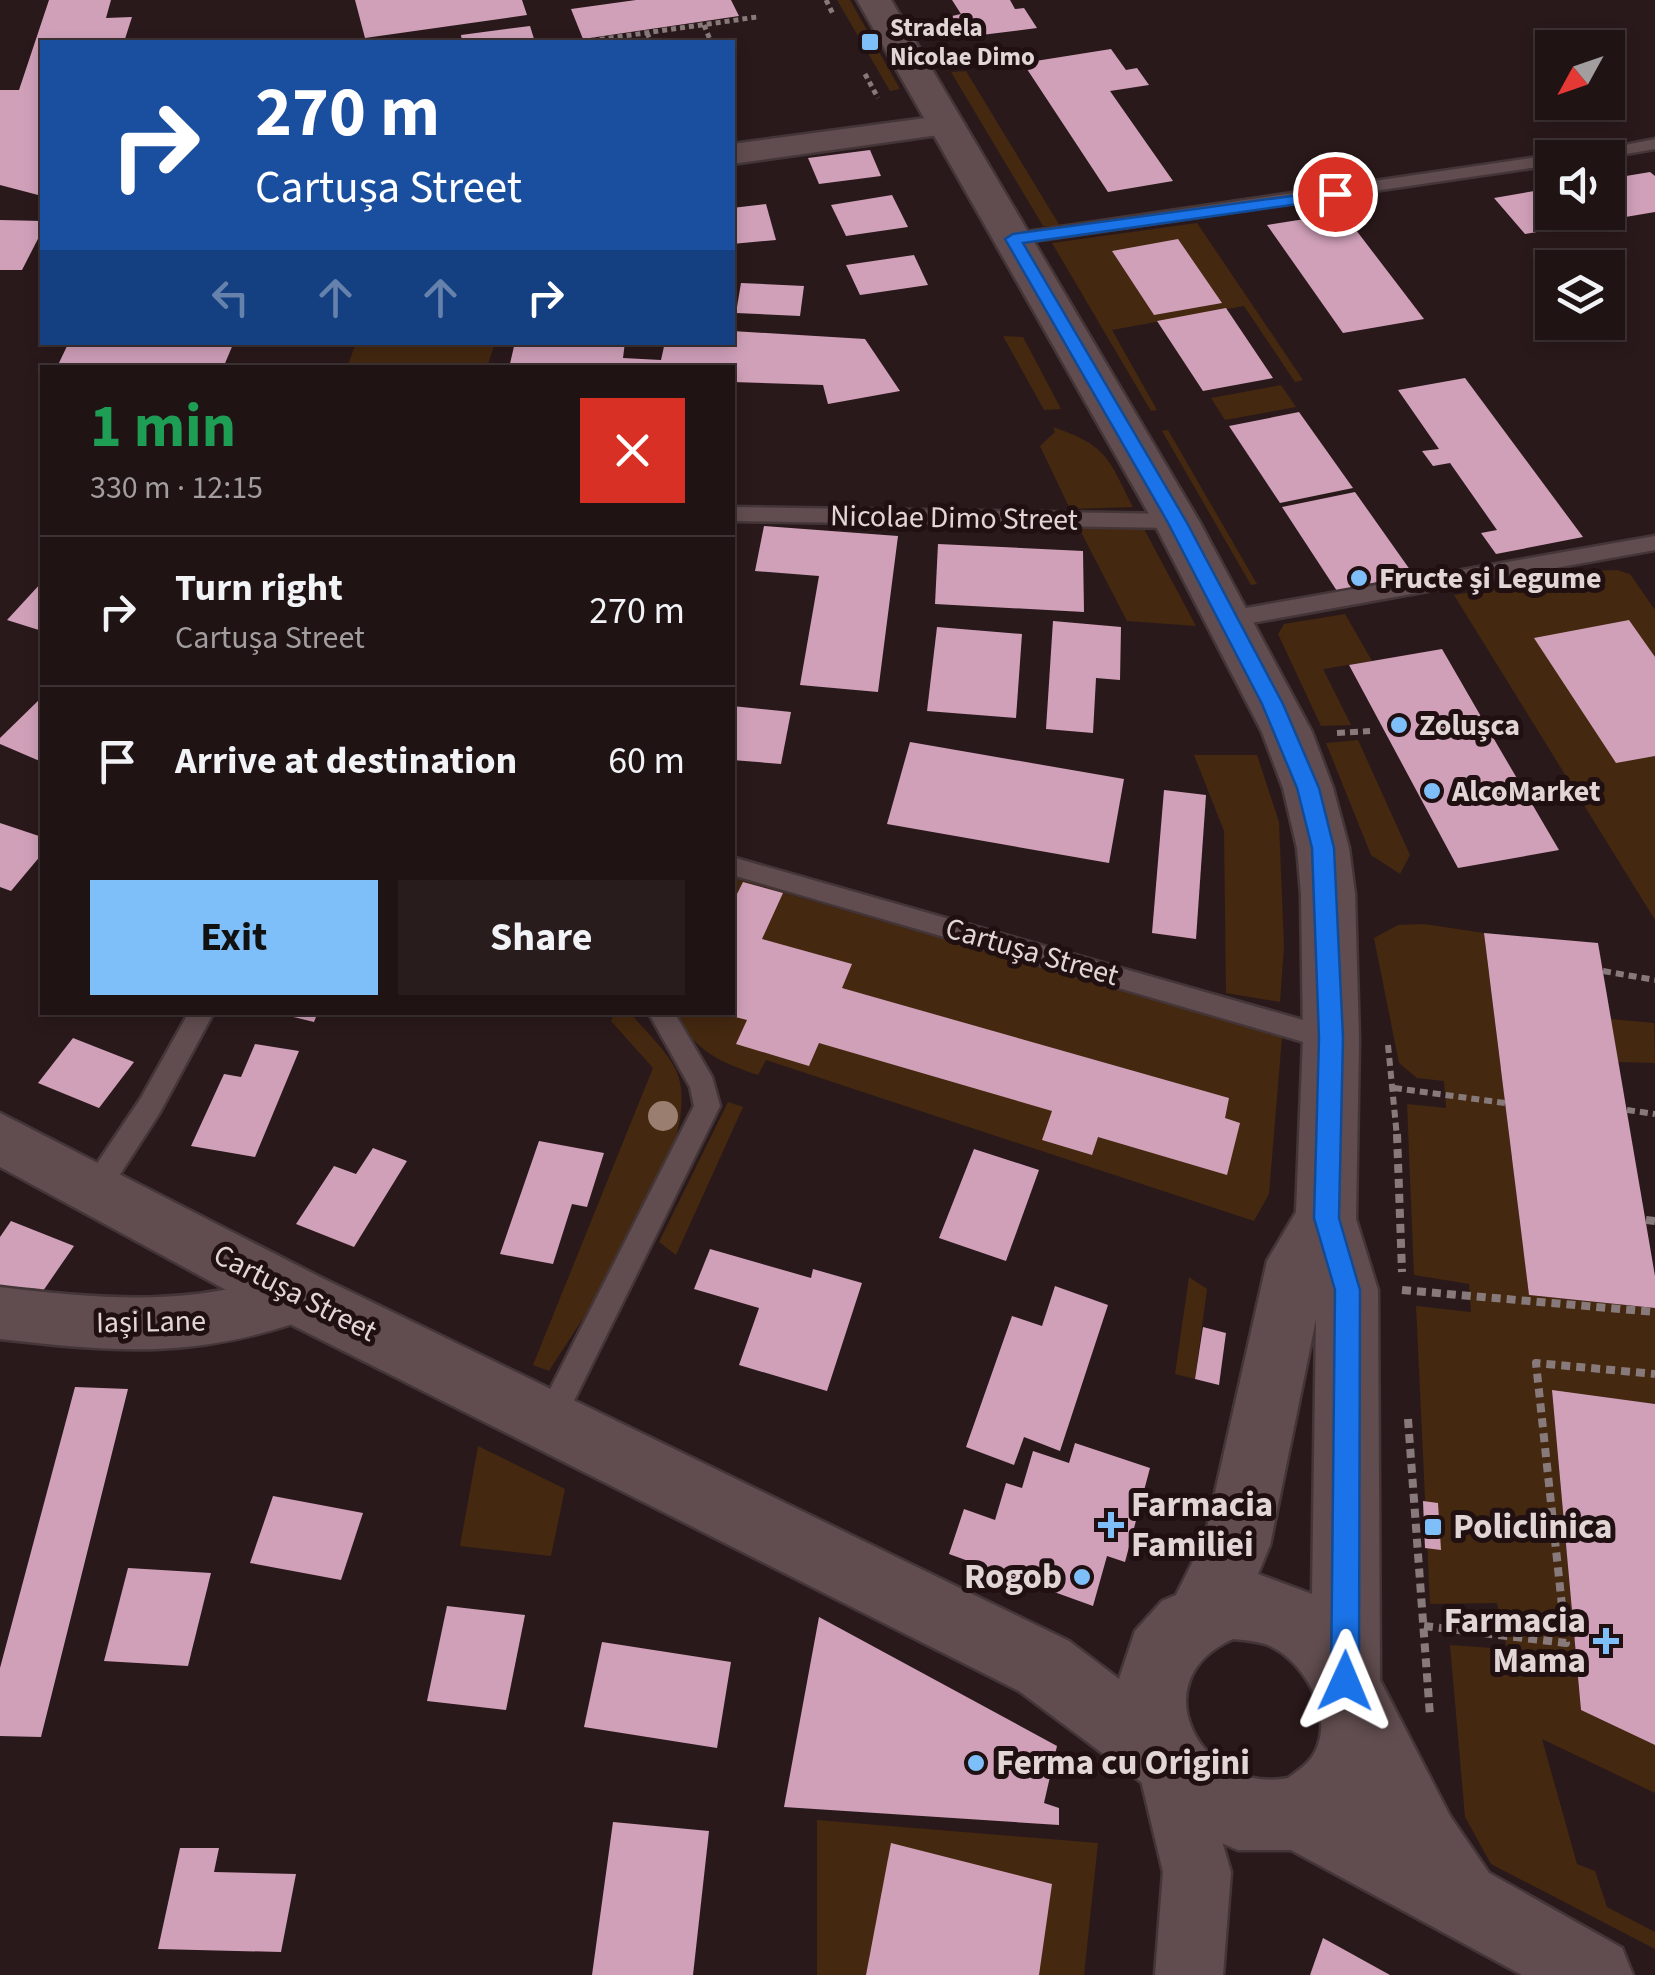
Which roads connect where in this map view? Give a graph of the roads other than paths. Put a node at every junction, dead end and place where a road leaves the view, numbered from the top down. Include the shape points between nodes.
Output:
1 (854, 8) edge
2 (948, 125) junction
3 (1655, 144) edge
4 (1625, 149) edge
5 (735, 154) edge
6 (1535, 162) edge
7 (1013, 239) junction
8 (735, 514) edge
9 (1176, 521) junction
10 (1655, 544) edge
11 (1229, 618) junction
12 (735, 867) edge
13 (200, 1015) edge
14 (662, 1015) edge
15 (1331, 1038) junction
16 (0, 1138) edge
17 (96, 1188) junction
18 (1326, 1218) junction
19 (298, 1297) junction
20 (0, 1313) edge
21 (548, 1421) junction
22 (1181, 1633) junction
23 (1044, 1666) junction
24 (1349, 1692) junction
25 (1168, 1760) junction
26 (1279, 1816) junction
27 (1197, 1872) junction
28 (1465, 1901) junction
29 (1189, 1975) edge
30 (1595, 1975) edge

1 - 2 street
2 - 5 street
2 - 7 street
3 - 4 lane
6 - 7 lane
7 - 9 street
8 - 9 lane, Nicolae Dimo Street
9 - 11 street
10 - 11 lane
11 - 15 street via 1287,732 1319,833 1328,894
12 - 15 lane, Cartușa Street
13 - 17 lane
14 - 21 lane via 703,1085 707,1106
15 - 18 street
16 - 17 street, Cartușa Street
17 - 19 street, Cartușa Street
18 - 22 street via 1297,1260 1237,1545
18 - 24 street via 1348,1290
19 - 20 street, Iași Lane via 250,1316 188,1326
19 - 21 street, Cartușa Street
21 - 23 street, Cartușa Street
22 - 23 street, Cartușa Street via 1129,1672
22 - 24 street via 1232,1605 1264,1608 1320,1643
22 - 25 street via 1150,1689 1153,1725
23 - 25 street, Cartușa Street
24 - 26 street via 1355,1738 1346,1768 1326,1796
24 - 28 street via 1424,1842
25 - 26 street via 1193,1790 1226,1810
25 - 27 street
26 - 27 street via 1219,1848
26 - 28 street
27 - 29 street
28 - 30 street

